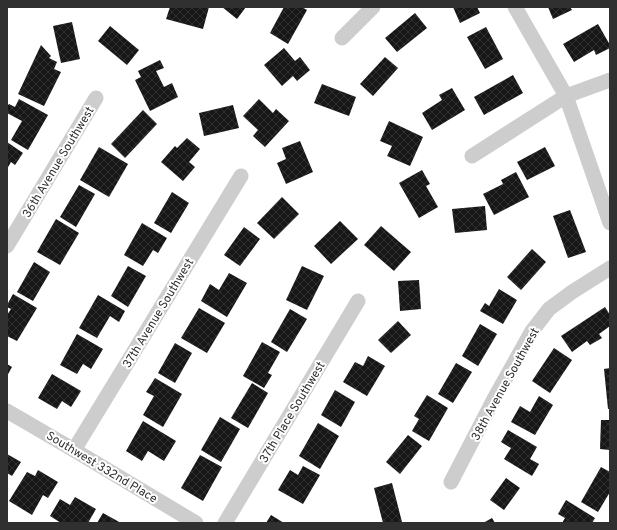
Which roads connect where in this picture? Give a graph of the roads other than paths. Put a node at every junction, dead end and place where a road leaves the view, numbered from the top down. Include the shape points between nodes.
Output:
1 (373, 7) edge
2 (515, 7) edge
3 (342, 38) dead end
4 (610, 80) edge
5 (566, 96) junction
6 (96, 98) dead end
7 (472, 156) dead end
8 (241, 176) dead end
9 (610, 223) edge
10 (7, 246) edge
11 (610, 268) edge
12 (358, 301) dead end
13 (7, 411) edge
14 (74, 450) junction
15 (452, 482) dead end
16 (196, 523) edge
17 (225, 523) edge

1 - 3 street
2 - 5 street
4 - 5 street
5 - 7 street
5 - 9 street
6 - 10 street, 36th Avenue Southwest
8 - 14 street, 37th Avenue Southwest
11 - 15 street, 38th Avenue Southwest via 549,309 532,331
12 - 17 street, 37th Place Southwest
13 - 14 street, Southwest 332nd Place
14 - 16 street, Southwest 332nd Place

